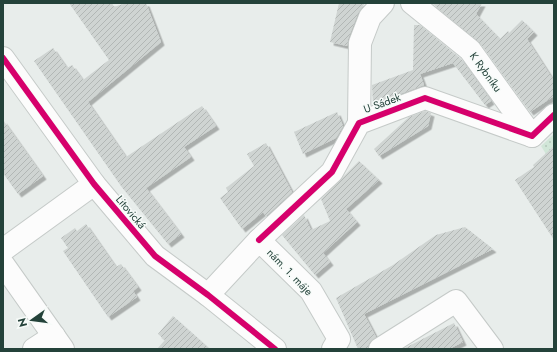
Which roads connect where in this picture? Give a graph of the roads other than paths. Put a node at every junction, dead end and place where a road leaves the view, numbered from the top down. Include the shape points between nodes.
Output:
1 (383, 3) edge
2 (412, 3) edge
3 (3, 58) edge
4 (554, 115) edge
5 (359, 123) junction
6 (532, 136) junction
7 (94, 184) junction
8 (259, 240) junction
9 (3, 250) edge
10 (3, 264) edge
11 (208, 295) junction
12 (58, 343) edge
13 (34, 349) edge
14 (275, 349) edge
15 (333, 349) edge
16 (380, 349) edge
17 (492, 349) edge

1 - 5 street via 370,16 360,43
2 - 6 street, K Rybníku via 470,50
3 - 7 street, Litovická
4 - 6 street
5 - 6 street, U Sádek via 425,98
5 - 8 street, U Sádek via 332,172
7 - 9 street
7 - 11 street, Litovická via 155,256
8 - 11 street, nám. 1. máje
8 - 15 street, nám. 1. máje via 311,292 340,339
10 - 12 street
11 - 14 street, Litovická
12 - 13 street
16 - 17 street via 456,301

